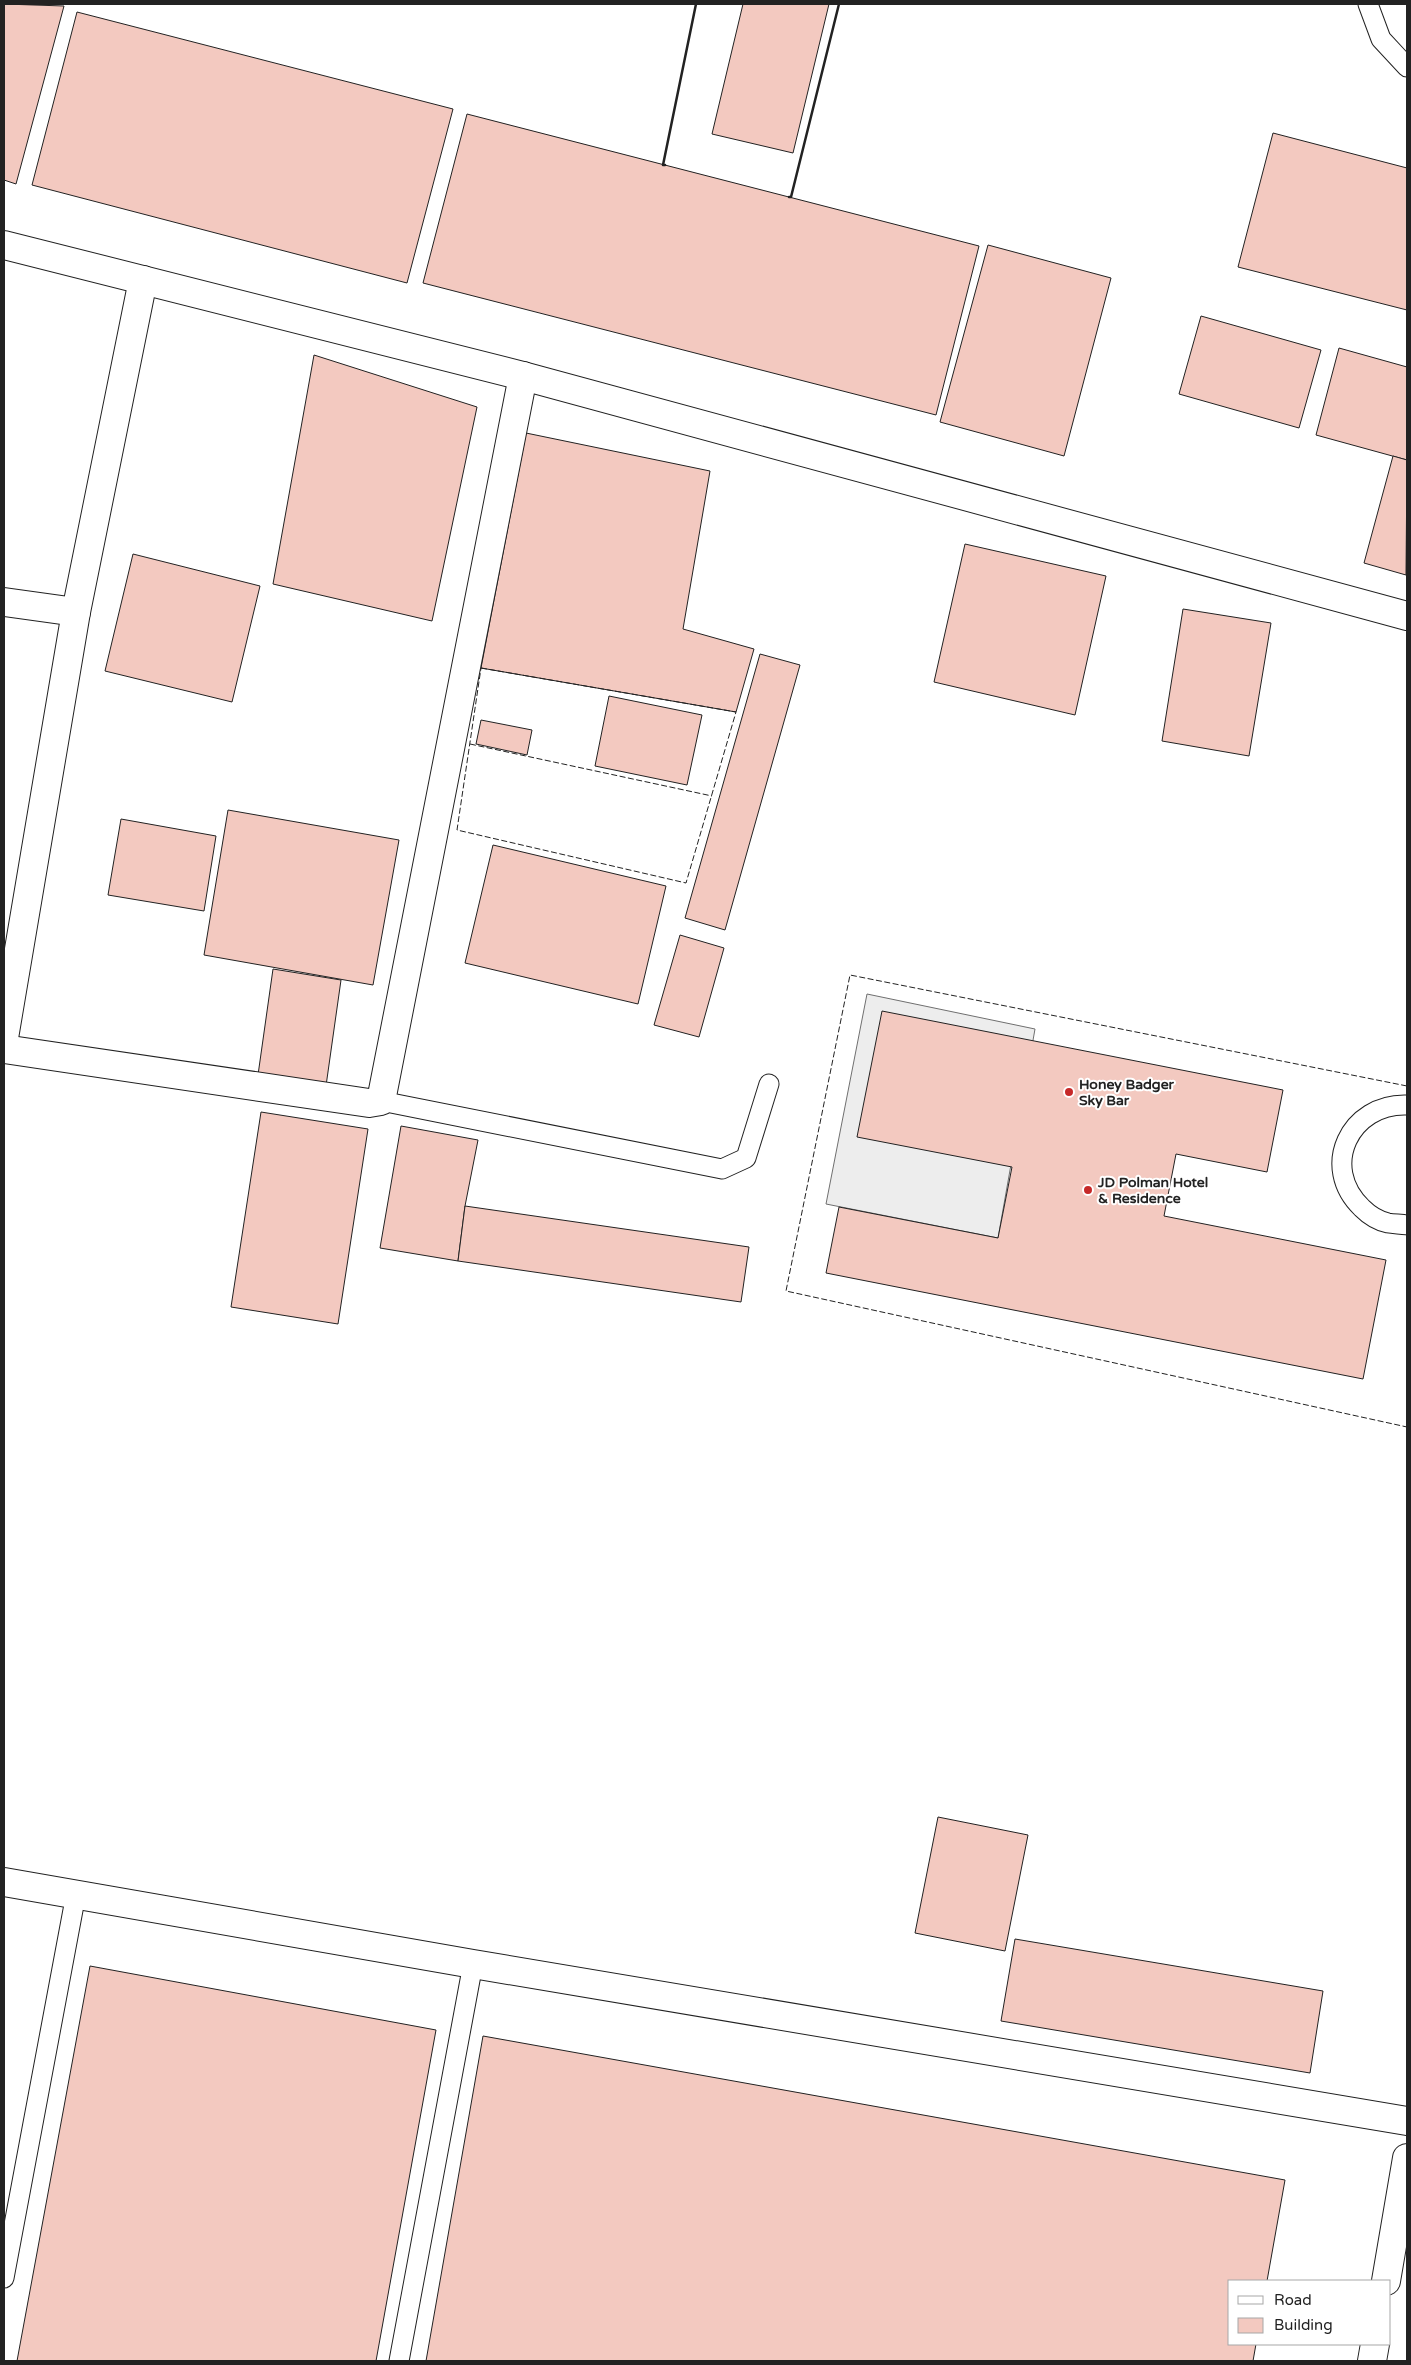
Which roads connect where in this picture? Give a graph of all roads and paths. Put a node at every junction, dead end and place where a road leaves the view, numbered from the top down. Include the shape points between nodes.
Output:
1 (1368, 4) edge
2 (1407, 67) edge
3 (4, 245) edge
4 (143, 280) junction
5 (523, 376) junction
6 (4, 602) edge
7 (76, 612) junction
8 (1407, 616) edge
9 (4, 1038) edge
10 (4, 1049) edge
11 (769, 1084) dead end
12 (382, 1101) junction
13 (1407, 1105) edge
14 (1407, 1225) edge
15 (4, 1882) edge
16 (76, 1894) junction
17 (474, 1964) junction
18 (1407, 2121) edge
19 (1407, 2158) edge
20 (4, 2278) edge
21 (1386, 2280) edge
22 (1375, 2345) edge
23 (399, 2361) edge
24 (1372, 2361) edge

1 - 2 lane via 1381,39
3 - 4 street
4 - 5 street
4 - 7 street
5 - 8 street
5 - 12 street
6 - 7 street
7 - 9 street
10 - 12 street via 368,1103
11 - 12 lane via 746,1158 722,1170
13 - 14 lane via 1392,1104 1374,1111 1357,1124 1346,1141 1342,1161 1344,1182 1354,1200 1368,1214 1387,1223
15 - 16 street
16 - 17 street
16 - 20 lane
17 - 18 street
17 - 23 lane
19 - 21 street
22 - 24 street

